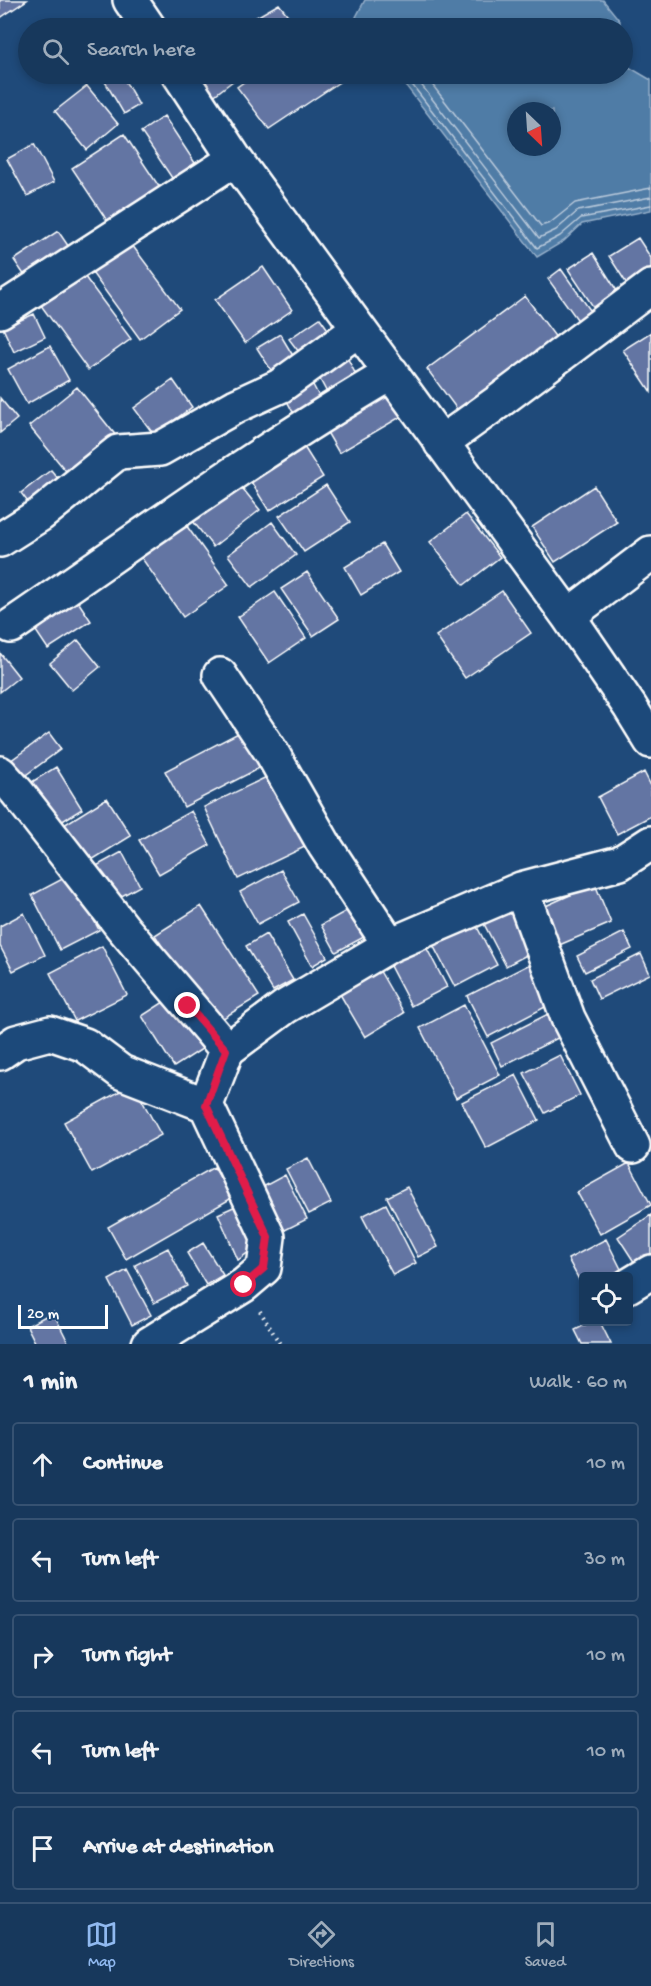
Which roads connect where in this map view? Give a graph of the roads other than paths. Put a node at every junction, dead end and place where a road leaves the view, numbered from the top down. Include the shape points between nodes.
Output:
1 (130, 0) edge
2 (142, 18) edge
3 (186, 84) edge
4 (235, 159) junction
5 (651, 287) edge
6 (0, 311) edge
7 (359, 329) junction
8 (392, 374) junction
9 (441, 443) junction
10 (0, 540) edge
11 (651, 553) edge
12 (568, 616) junction
13 (11, 626) dead end
14 (220, 675) dead end
15 (651, 741) edge
16 (0, 773) edge
17 (651, 843) edge
18 (521, 889) junction
19 (390, 945) junction
20 (226, 1050) junction
21 (0, 1053) edge
22 (206, 1105) junction
23 (633, 1146) dead end
24 (651, 1272) edge
25 (633, 1284) edge
26 (149, 1344) edge

1 - 2 street
3 - 4 street
4 - 6 street
4 - 7 street
5 - 9 street
7 - 8 street
7 - 10 street via 280,386 160,449 118,452 41,514
8 - 9 street
8 - 13 street via 321,414
9 - 12 street
11 - 12 street
12 - 15 street
14 - 19 street
16 - 20 street
17 - 18 street via 620,863
18 - 19 street
18 - 23 street via 568,1018
19 - 20 street via 285,1007
20 - 22 street
21 - 22 street via 16,1042 50,1033 85,1045 121,1072
22 - 26 street via 268,1237 264,1268 244,1285
24 - 25 street

